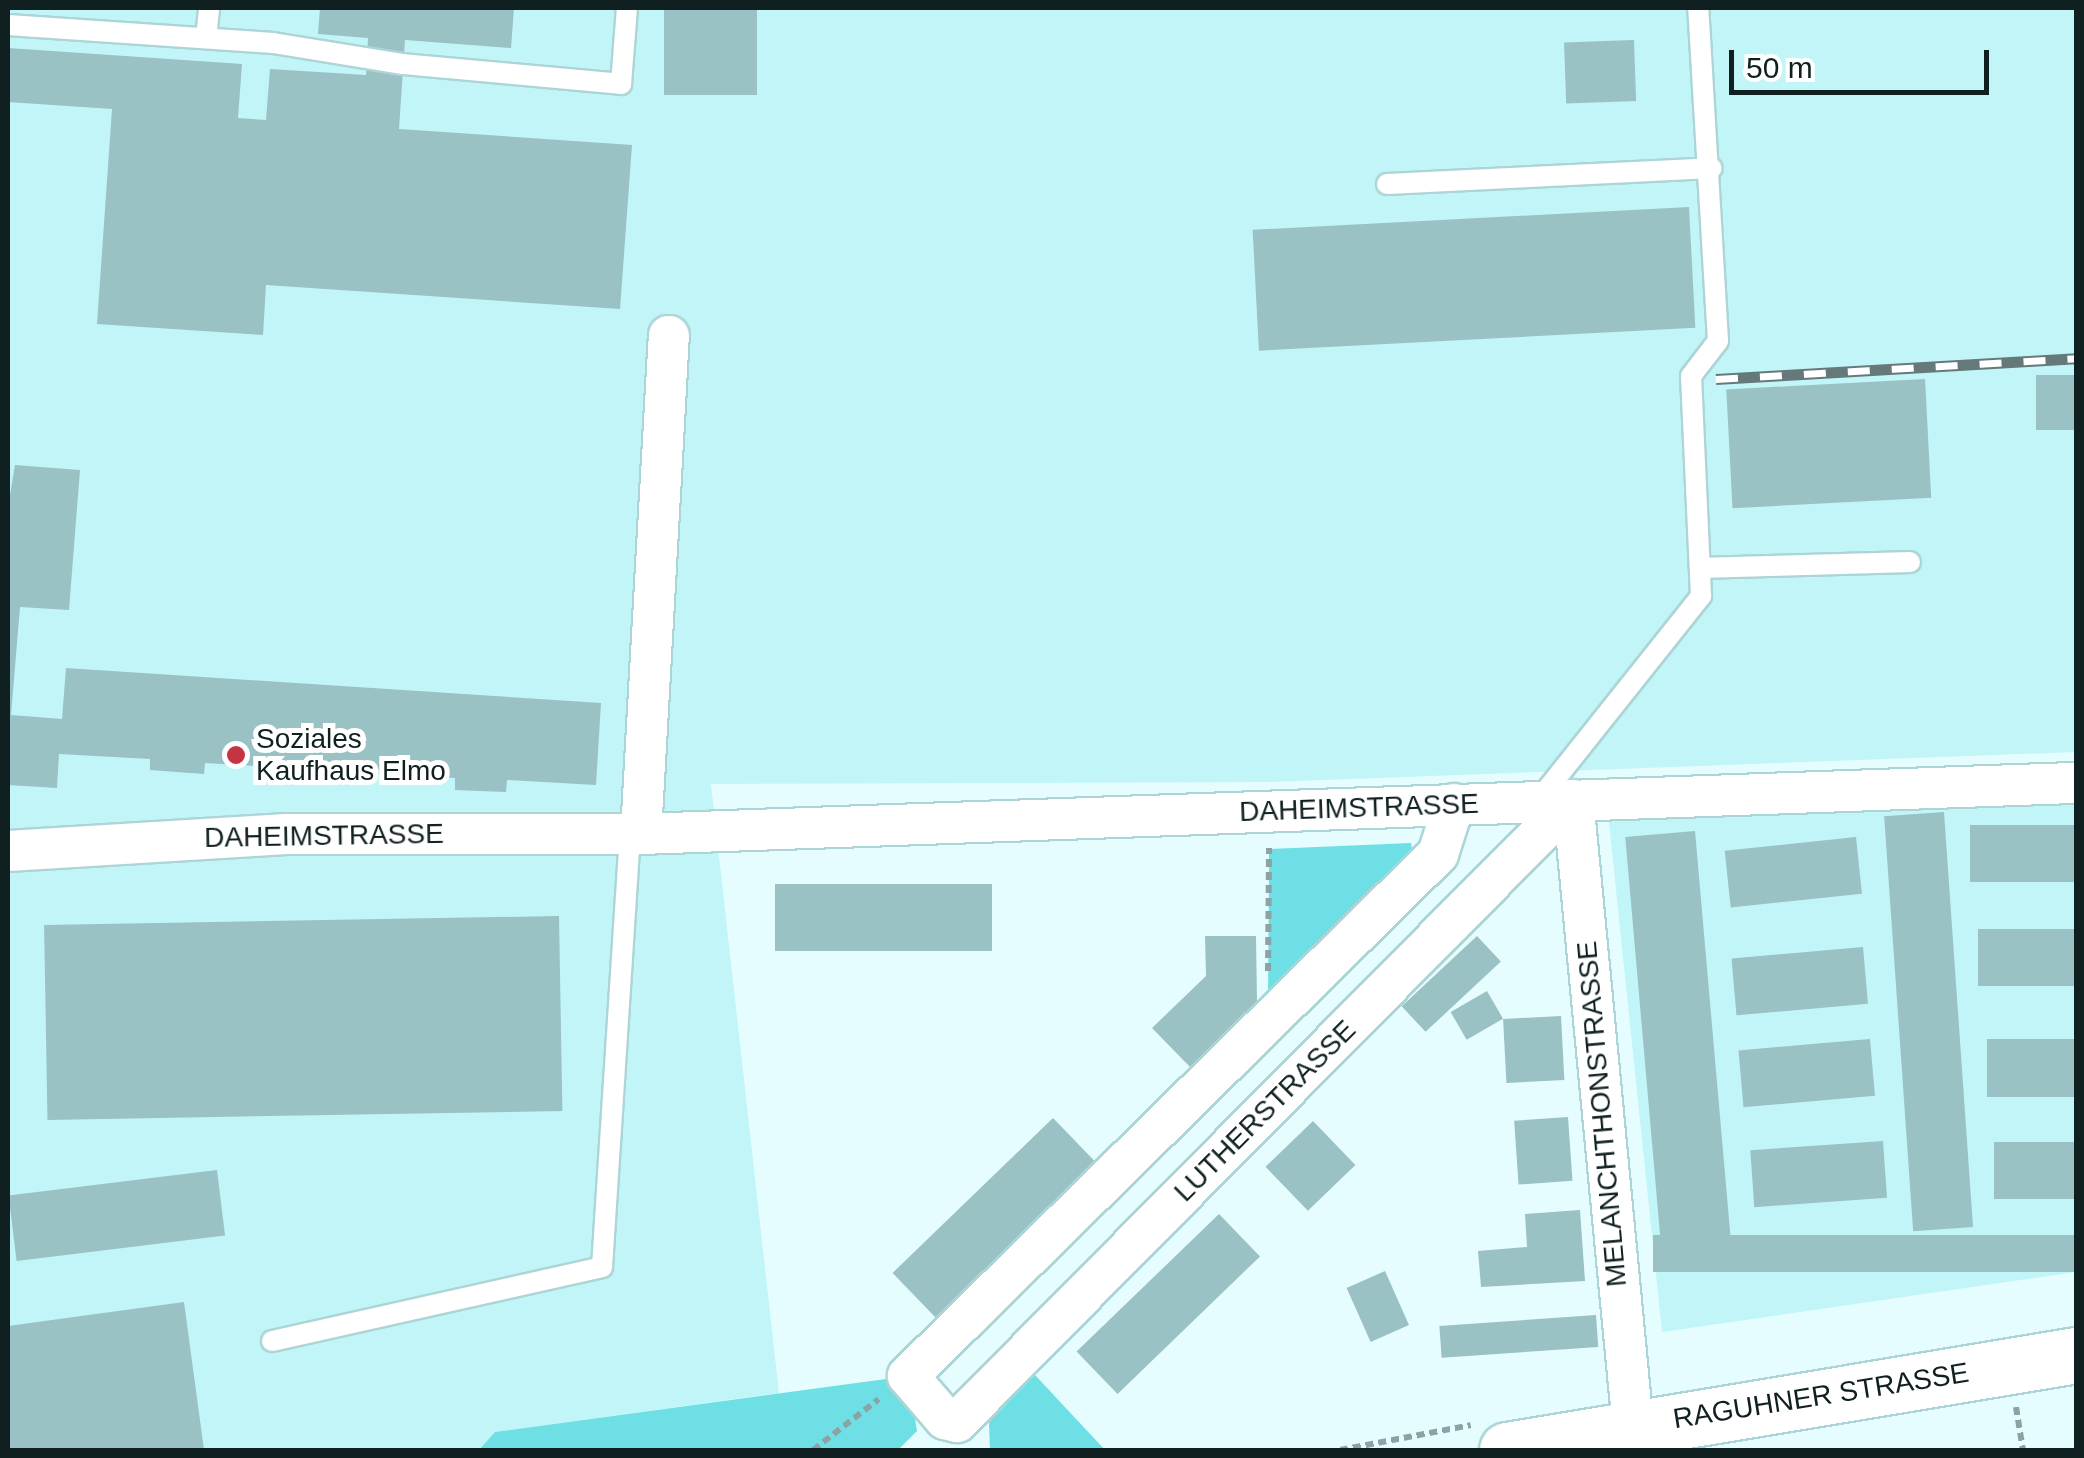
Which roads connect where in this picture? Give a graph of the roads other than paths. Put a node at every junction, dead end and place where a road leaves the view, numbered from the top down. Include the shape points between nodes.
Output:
1 (209, 8) edge
2 (627, 8) edge
3 (1698, 8) edge
4 (8, 25) edge
5 (206, 38) junction
6 (1712, 168) junction
7 (1386, 184) dead end
8 (669, 336) dead end
9 (1910, 562) dead end
10 (1700, 568) junction
11 (2076, 783) edge
12 (1556, 801) junction
13 (1454, 804) junction
14 (636, 834) junction
15 (8, 851) edge
16 (272, 1341) dead end
17 (2076, 1355) edge
18 (950, 1436) edge
19 (1635, 1439) edge
20 (1507, 1450) edge

1 - 5 lane
2 - 5 lane via 621,84
3 - 6 lane
4 - 5 lane
6 - 7 lane
6 - 10 lane via 1718,342 1691,376
8 - 14 street
9 - 10 lane
10 - 12 lane via 1700,596
11 - 12 street, DAHEIMSTRASSE
12 - 13 street, DAHEIMSTRASSE
12 - 18 street, LUTHERSTRASSE
12 - 19 street, MELANCHTHONSTRASSE
13 - 14 street, DAHEIMSTRASSE
13 - 18 street, LUTHERSTRASSE via 1438,854 908,1376
14 - 15 street, DAHEIMSTRASSE via 286,834
14 - 16 lane via 602,1267
17 - 19 main road, RAGUHNER STRASSE
19 - 20 main road, RAGUHNER STRASSE

